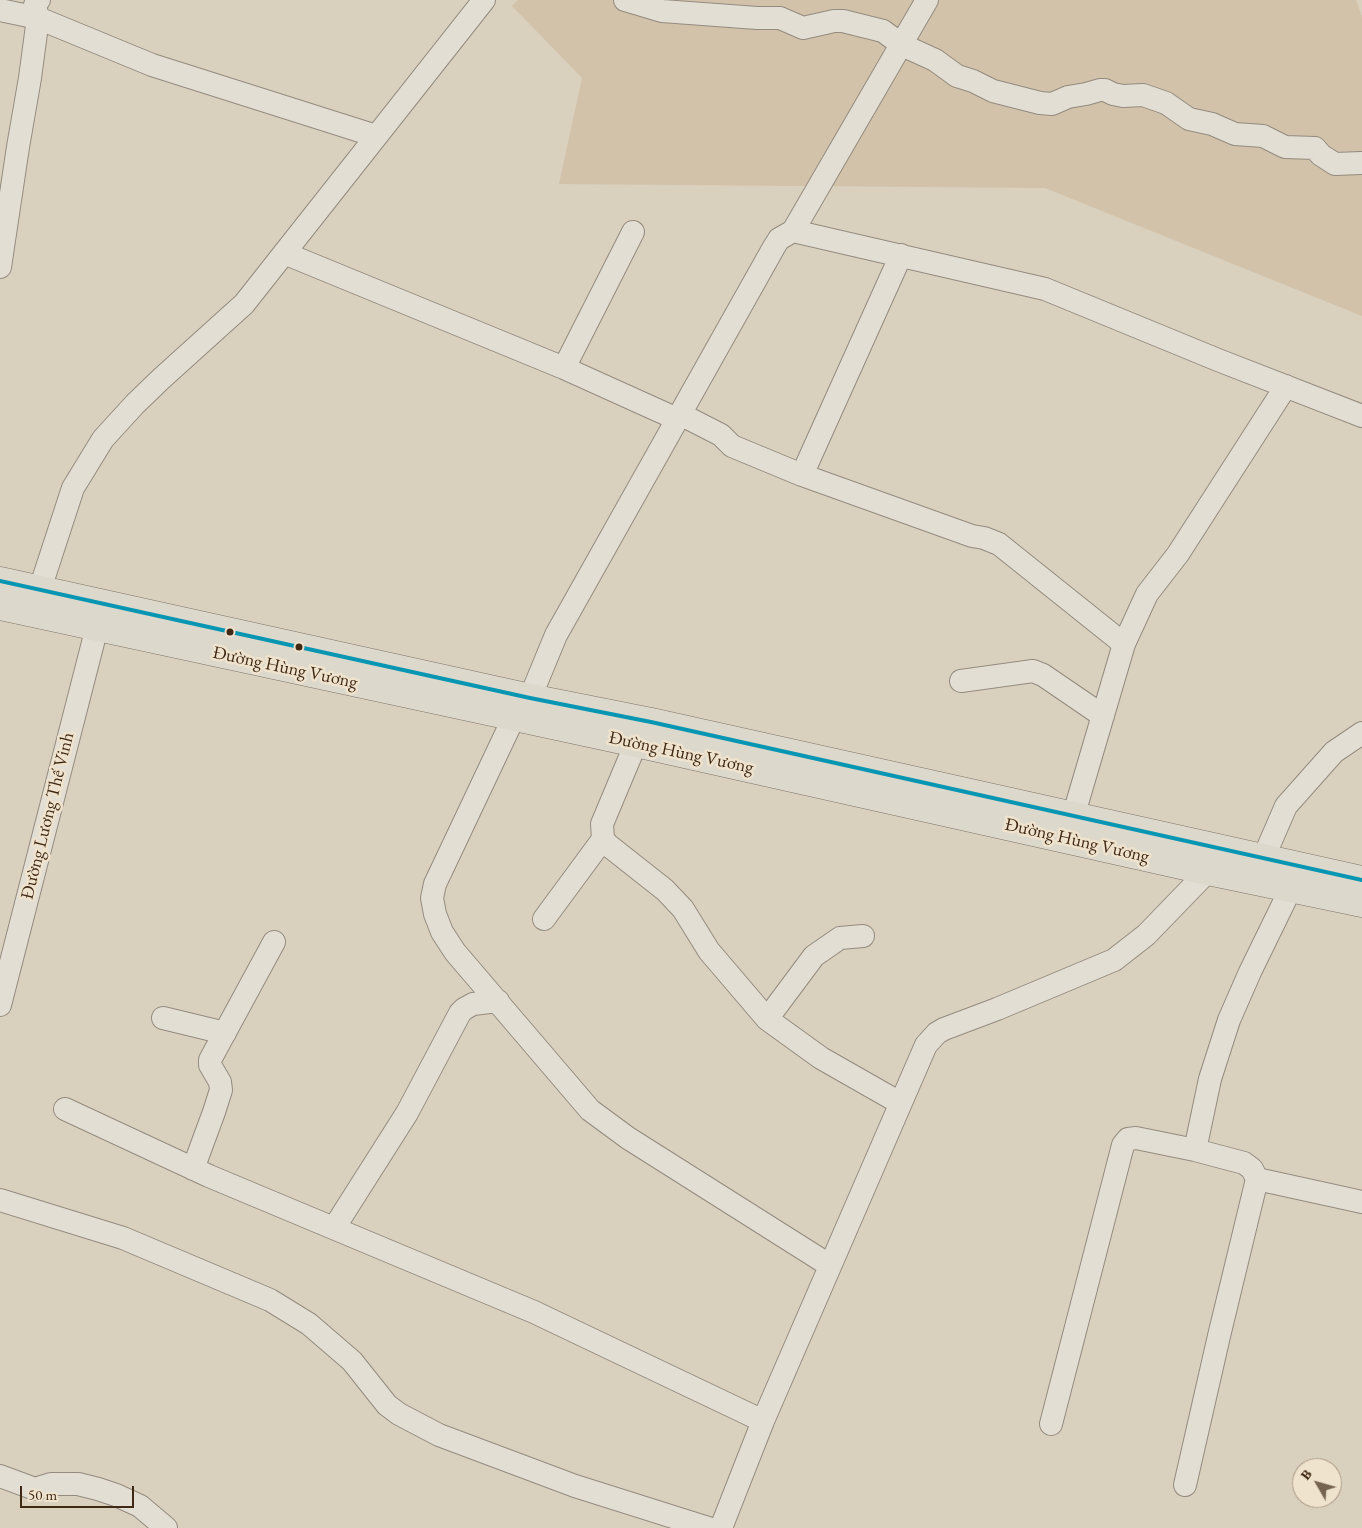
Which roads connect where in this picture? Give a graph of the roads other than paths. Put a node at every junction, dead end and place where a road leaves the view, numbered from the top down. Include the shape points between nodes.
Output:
1 (484, 0) edge
2 (625, 0) edge
3 (927, 0) edge
4 (38, 9) edge
5 (0, 10) edge
6 (902, 45) junction
7 (376, 136) junction
8 (1362, 163) edge
9 (7, 166) edge
10 (793, 231) junction
11 (633, 232) dead end
12 (284, 253) junction
13 (901, 255) junction
14 (0, 267) edge
15 (564, 368) junction
16 (1286, 386) junction
17 (679, 416) junction
18 (1362, 416) edge
19 (802, 475) junction
20 (0, 581) edge
21 (40, 589) junction
22 (0, 606) edge
23 (97, 627) junction
24 (1124, 644) junction
25 (961, 681) dead end
26 (522, 708) junction
27 (1103, 716) junction
28 (1362, 732) edge
29 (636, 743) junction
30 (1073, 817) junction
31 (603, 839) junction
32 (1263, 859) junction
33 (1208, 870) junction
34 (1362, 880) edge
35 (1291, 888) junction
36 (1362, 903) edge
37 (544, 920) dead end
38 (864, 936) dead end
39 (274, 942) dead end
40 (498, 1001) junction
41 (0, 1006) edge
42 (163, 1018) dead end
43 (767, 1019) junction
44 (224, 1033) junction
45 (900, 1103) junction
46 (65, 1109) dead end
47 (1195, 1150) junction
48 (193, 1169) junction
49 (1257, 1179) junction
50 (0, 1200) edge
51 (1362, 1202) edge
52 (334, 1228) junction
53 (829, 1265) junction
54 (763, 1421) junction
55 (1051, 1424) dead end
56 (0, 1476) edge
57 (1186, 1485) dead end
58 (166, 1528) edge
59 (708, 1528) edge
60 (721, 1528) edge

1 - 7 street
2 - 6 street via 662,11 780,18 803,28 843,21 878,28
3 - 6 street
4 - 5 street
4 - 7 street via 152,65
4 - 9 street via 30,78
6 - 8 street via 935,60 957,76 1023,99 1052,104 1100,90 1123,96 1143,95 1193,120 1234,134 1263,136 1284,147 1315,148 1335,164
6 - 10 street
7 - 12 street
9 - 14 street
10 - 13 street
10 - 17 street via 779,239 774,247
11 - 15 street
12 - 15 street
12 - 21 street via 244,304 162,378 103,439 73,488
13 - 16 street via 1046,289
13 - 19 street
15 - 17 street
16 - 18 street
16 - 24 street via 1178,554 1147,594
17 - 19 street via 721,435 732,446
17 - 26 street via 556,635
19 - 24 street via 999,544
20 - 21 highway, Đường Hùng Vương
21 - 26 highway, Đường Hùng Vương
22 - 23 highway, Đường Hùng Vương
23 - 26 highway, Đường Hùng Vương
23 - 41 street, Đường Lương Thế Vinh
24 - 27 street
25 - 27 street via 1033,671
26 - 29 highway, Đường Hùng Vương
26 - 30 highway, Đường Hùng Vương via 651,722
26 - 40 street via 435,884 432,898 442,932 455,952
27 - 30 street
28 - 32 street via 1334,752 1286,806
29 - 31 street via 602,824
29 - 33 highway, Đường Hùng Vương
30 - 32 highway, Đường Hùng Vương
31 - 37 street
31 - 43 street via 683,909 709,951
32 - 34 highway, Đường Hùng Vương
33 - 35 highway, Đường Hùng Vương
33 - 45 street via 1146,935 1114,960 937,1033 922,1051
35 - 36 highway, Đường Hùng Vương
35 - 47 street via 1229,1020 1210,1079
38 - 43 street via 840,938 814,956
39 - 44 street
40 - 52 street via 473,1004 460,1013 407,1113
40 - 53 street via 590,1110 628,1138
42 - 44 street
43 - 45 street via 821,1058
44 - 48 street via 210,1060 221,1090
45 - 53 street
46 - 48 street
47 - 49 street via 1244,1163
47 - 55 street via 1136,1138 1128,1139 1123,1145
48 - 52 street
49 - 51 street
49 - 57 street
50 - 59 street via 123,1238 270,1300 309,1324 352,1361 399,1414 439,1435 575,1486
52 - 54 street via 534,1312
53 - 54 street
54 - 60 street
56 - 58 street via 35,1489 51,1484 78,1484 116,1495 140,1506

